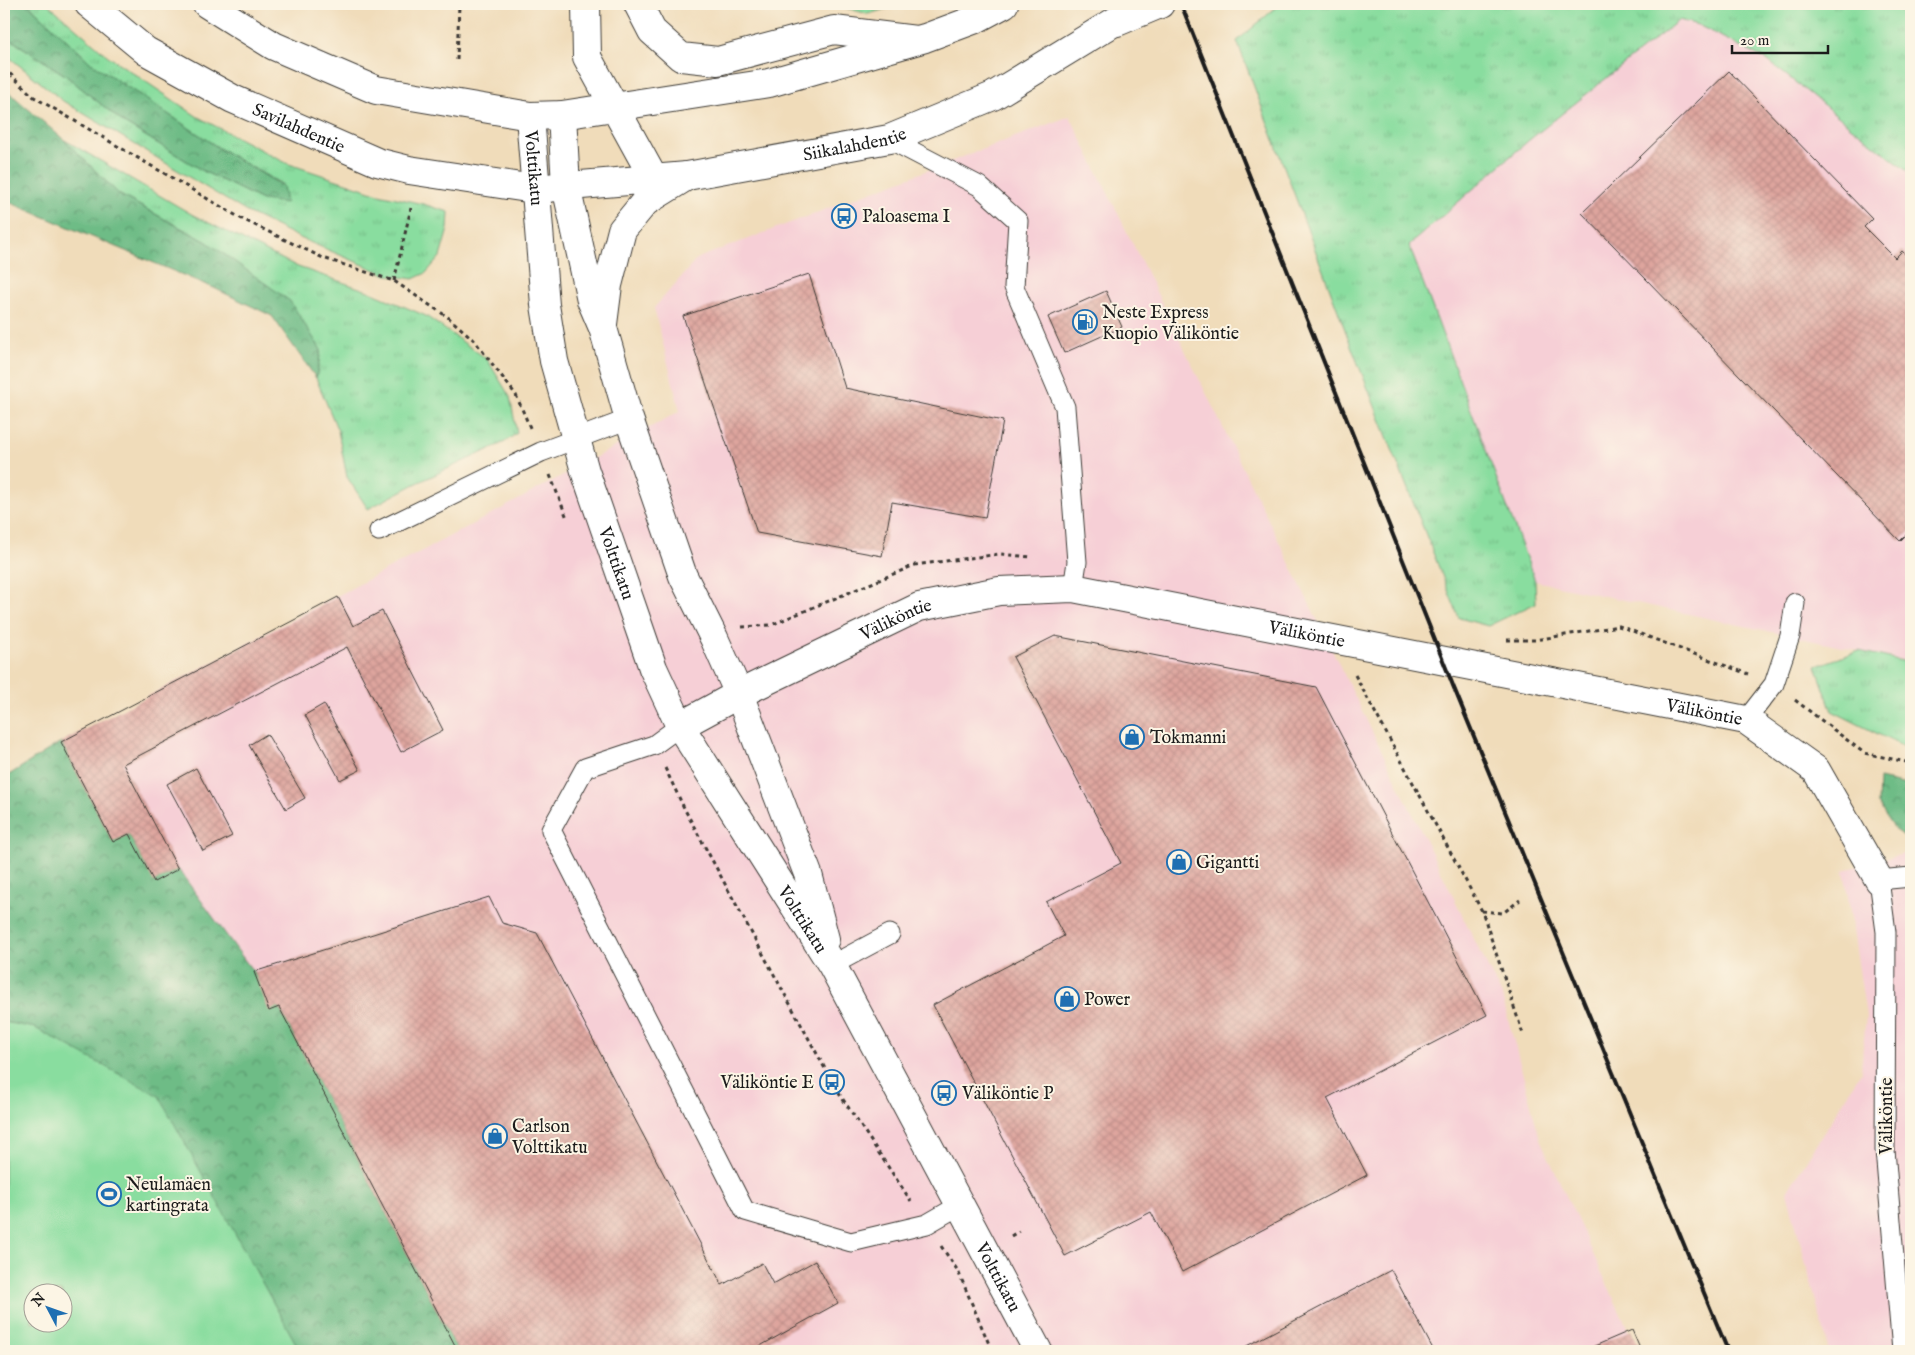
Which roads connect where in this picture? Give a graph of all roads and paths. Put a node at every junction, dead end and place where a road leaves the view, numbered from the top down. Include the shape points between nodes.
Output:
1 (89, 4) edge
2 (208, 4) edge
3 (459, 4) edge
4 (586, 4) edge
5 (638, 4) edge
6 (1004, 4) edge
7 (1142, 4) edge
8 (1160, 4) edge
9 (1117, 22) junction
10 (916, 40) junction
11 (457, 60) dead end
12 (4, 68) edge
13 (615, 107) junction
14 (562, 115) junction
15 (530, 116) junction
16 (889, 139) junction
17 (687, 176) junction
18 (654, 179) junction
19 (566, 186) junction
20 (534, 189) junction
21 (411, 208) dead end
22 (603, 328) junction
23 (629, 419) junction
24 (574, 439) junction
25 (379, 531) dead end
26 (1073, 588) junction
27 (1795, 603) dead end
28 (1337, 642) junction
29 (739, 694) junction
30 (1746, 720) junction
31 (680, 726) junction
32 (1864, 753) dead end
33 (1911, 763) edge
34 (1911, 878) edge
35 (1879, 880) junction
36 (1520, 900) dead end
37 (1482, 911) junction
38 (890, 934) dead end
39 (832, 965) junction
40 (1523, 1034) dead end
41 (960, 1205) junction
42 (1038, 1351) edge
43 (1902, 1351) edge

1 - 20 main road, Savilahdentie via 146,51 224,94 377,162 408,170
2 - 15 main road via 274,46 376,90
3 - 11 path
4 - 13 main road via 587,57
5 - 10 main road via 652,31 681,57 718,61 834,30
6 - 10 main road via 976,19
7 - 9 main road, Siikalahdentie
8 - 9 main road
9 - 16 main road, Siikalahdentie via 993,96
10 - 13 main road via 769,83
12 - 21 path via 34,97 242,220 323,258 394,281
13 - 14 main road
13 - 18 main road
14 - 15 main road
14 - 19 main road, Volttikatu
15 - 20 main road, Volttikatu
16 - 17 main road, Siikalahdentie
16 - 26 lane via 979,186 1018,221 1014,287 1065,407 1078,562
17 - 18 main road, Siikalahdentie
17 - 22 main road, Volttikatu via 645,202 622,230 608,285
18 - 19 main road, Siikalahdentie
19 - 20 main road, Siikalahdentie
19 - 22 main road, Volttikatu via 591,300
20 - 24 main road, Volttikatu via 545,305 554,361
22 - 23 main road, Volttikatu
23 - 24 lane
23 - 29 main road, Volttikatu via 683,576
24 - 25 lane
24 - 31 main road, Volttikatu via 653,668
26 - 28 main road, Väliköntie
26 - 29 main road, Väliköntie via 999,591 919,607
27 - 30 lane via 1790,636 1774,684
28 - 30 main road, Väliköntie
28 - 37 path
29 - 31 main road, Väliköntie
29 - 39 main road, Volttikatu via 808,874
30 - 35 main road, Väliköntie via 1816,770
31 - 39 main road, Volttikatu
31 - 41 lane via 654,745 585,768 551,830 745,1212 851,1242 927,1224
32 - 33 path
34 - 35 lane
35 - 43 lane, Väliköntie via 1886,932 1885,1150
36 - 37 path via 1503,913
37 - 40 path
38 - 39 lane
39 - 41 main road, Volttikatu
41 - 42 main road, Volttikatu

